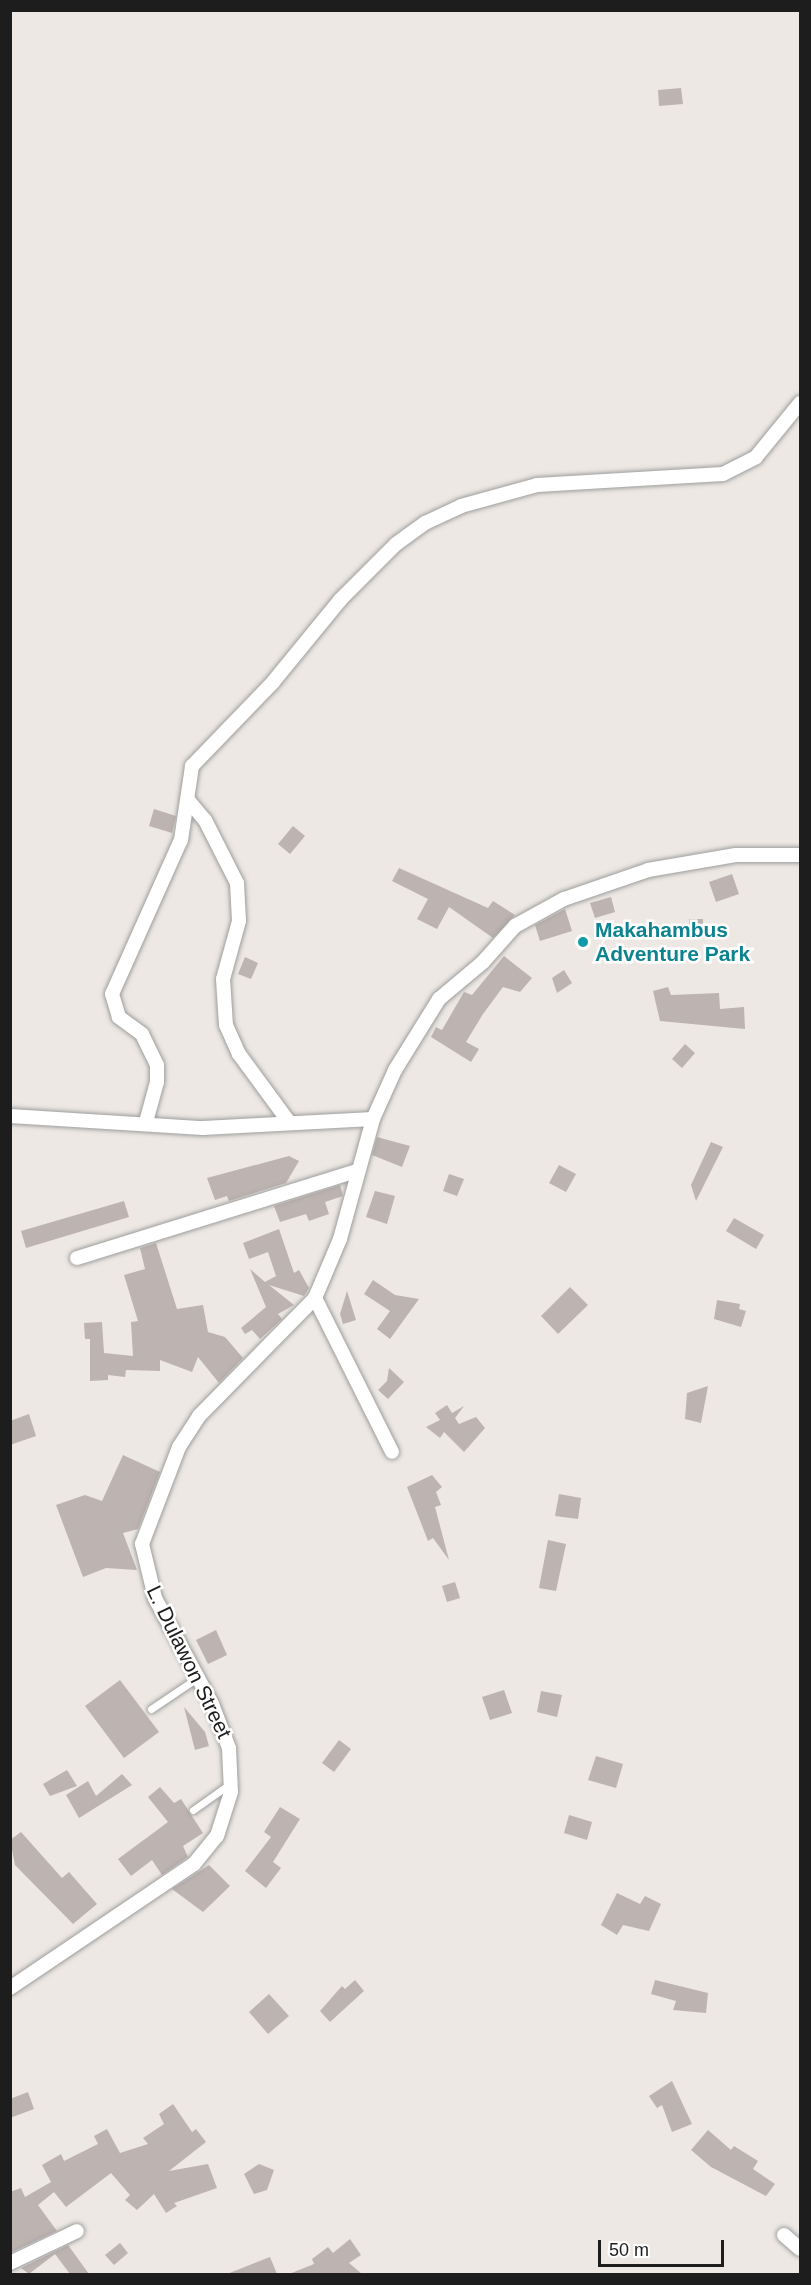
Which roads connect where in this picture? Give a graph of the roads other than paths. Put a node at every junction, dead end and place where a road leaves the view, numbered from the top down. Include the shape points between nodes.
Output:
1 (801, 403) edge
2 (188, 800) junction
3 (801, 855) edge
4 (10, 1116) edge
5 (373, 1119) junction
6 (146, 1122) junction
7 (289, 1122) junction
8 (356, 1171) junction
9 (76, 1258) dead end
10 (315, 1298) junction
11 (392, 1452) dead end
12 (197, 1678) junction
13 (151, 1709) dead end
14 (231, 1783) junction
15 (193, 1810) dead end
16 (10, 1988) edge
17 (77, 2231) dead end
18 (784, 2235) dead end
19 (801, 2249) edge
20 (10, 2263) edge

1 - 2 street via 756,457 723,474 537,485 471,502 425,523 396,544 340,600 273,682 198,757 189,776
2 - 6 street via 173,863 112,994 119,1017 142,1034 157,1065 157,1082
2 - 7 street via 215,837 237,883 239,921 223,979 226,1025 239,1054
3 - 5 street, L. Dulawon Street via 736,855 648,870 531,913 439,999 395,1070
4 - 6 street
5 - 7 street
5 - 8 street, L. Dulawon Street
6 - 7 street via 202,1128
8 - 9 street
8 - 10 street, L. Dulawon Street via 340,1239
10 - 11 street
10 - 12 street, L. Dulawon Street via 199,1416 179,1447 142,1544 155,1598
12 - 13 lane
12 - 14 street, L. Dulawon Street via 229,1748
14 - 15 lane
14 - 16 street, L. Dulawon Street via 217,1836 194,1864
17 - 20 street
18 - 19 street

